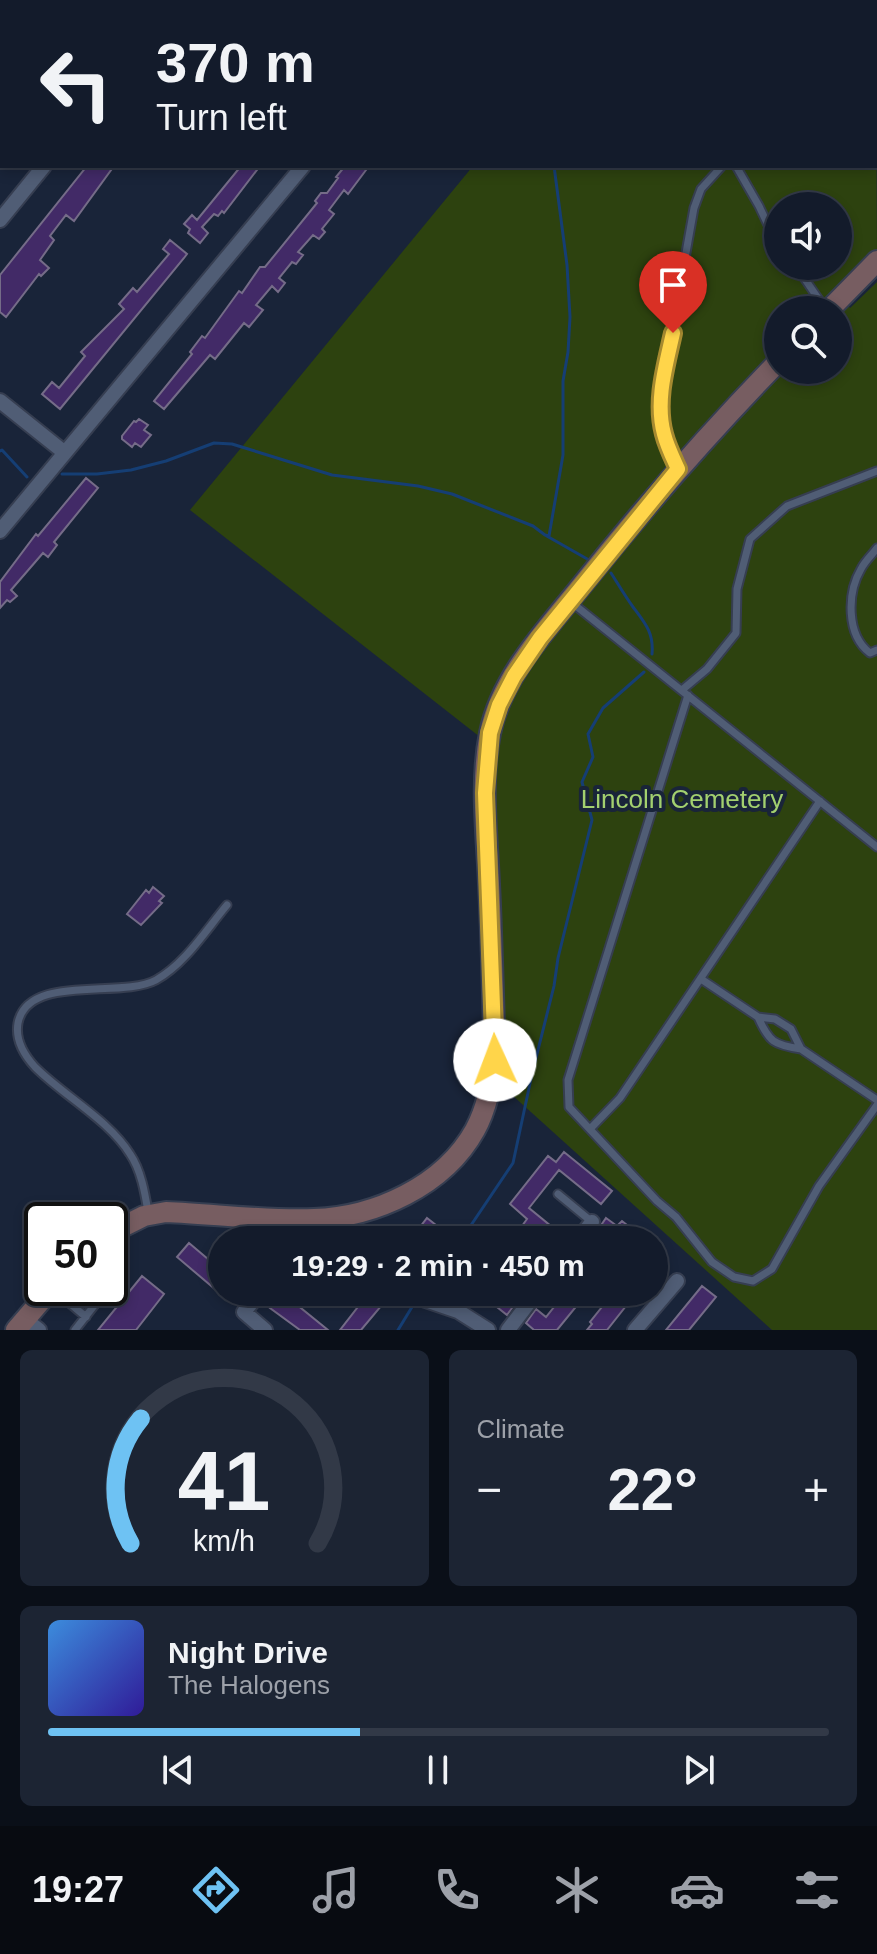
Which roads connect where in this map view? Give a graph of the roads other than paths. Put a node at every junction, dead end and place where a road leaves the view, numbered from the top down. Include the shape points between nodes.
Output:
1 (42, 168) edge
2 (301, 168) edge
3 (720, 168) edge
4 (737, 168) edge
5 (5, 202) edge
6 (764, 217) edge
7 (0, 220) edge
8 (877, 261) edge
9 (842, 296) edge
10 (764, 377) edge
11 (0, 401) edge
12 (65, 453) junction
13 (678, 469) junction
14 (877, 471) edge
15 (0, 531) edge
16 (877, 548) edge
17 (569, 601) junction
18 (877, 650) edge
19 (685, 693) junction
20 (820, 801) junction
21 (875, 841) edge
22 (227, 905) dead end
23 (701, 979) junction
24 (758, 1017) junction
25 (801, 1049) junction
26 (877, 1102) edge
27 (590, 1129) junction
28 (558, 1194) dead end
29 (149, 1215) junction
30 (325, 1218) junction
31 (592, 1222) joint
32 (128, 1223) edge
33 (329, 1226) edge
34 (589, 1226) edge
35 (677, 1281) dead end
36 (40, 1306) edge
37 (73, 1306) edge
38 (94, 1306) edge
39 (249, 1306) edge
40 (443, 1306) edge
41 (526, 1306) edge
42 (86, 1317) junction
43 (27, 1326) edge
44 (75, 1330) edge
45 (265, 1330) edge
46 (488, 1330) edge
47 (508, 1330) edge
48 (635, 1330) edge

1 - 5 street
2 - 12 street
3 - 13 lane via 701,189 694,208 662,387 664,435
4 - 6 lane
5 - 7 street
8 - 9 main road
10 - 13 main road
11 - 12 street
12 - 15 street
13 - 17 main road
14 - 19 lane via 787,506 750,539 737,589 736,633
16 - 18 lane via 854,586 852,616 860,645 870,653
17 - 19 lane
17 - 30 main road via 514,676 490,733 485,793 495,1060 489,1096 475,1131 435,1176 374,1208
19 - 20 lane
19 - 27 lane via 568,1080 569,1107
20 - 21 lane
20 - 23 lane
22 - 29 lane via 181,961 155,981 140,987 48,994 27,1005 17,1027 31,1062 131,1154
23 - 24 lane
23 - 27 lane via 620,1098
24 - 25 lane via 791,1029
24 - 25 lane via 767,1036 781,1046
25 - 26 lane
26 - 27 lane via 819,1186 772,1269 753,1281 734,1277 712,1262
28 - 31 lane
29 - 30 main road
29 - 32 main road
30 - 33 street
31 - 34 street
35 - 48 street
36 - 43 main road
37 - 42 lane
38 - 42 lane
39 - 45 street via 244,1312
40 - 46 street
41 - 47 street
42 - 44 lane

